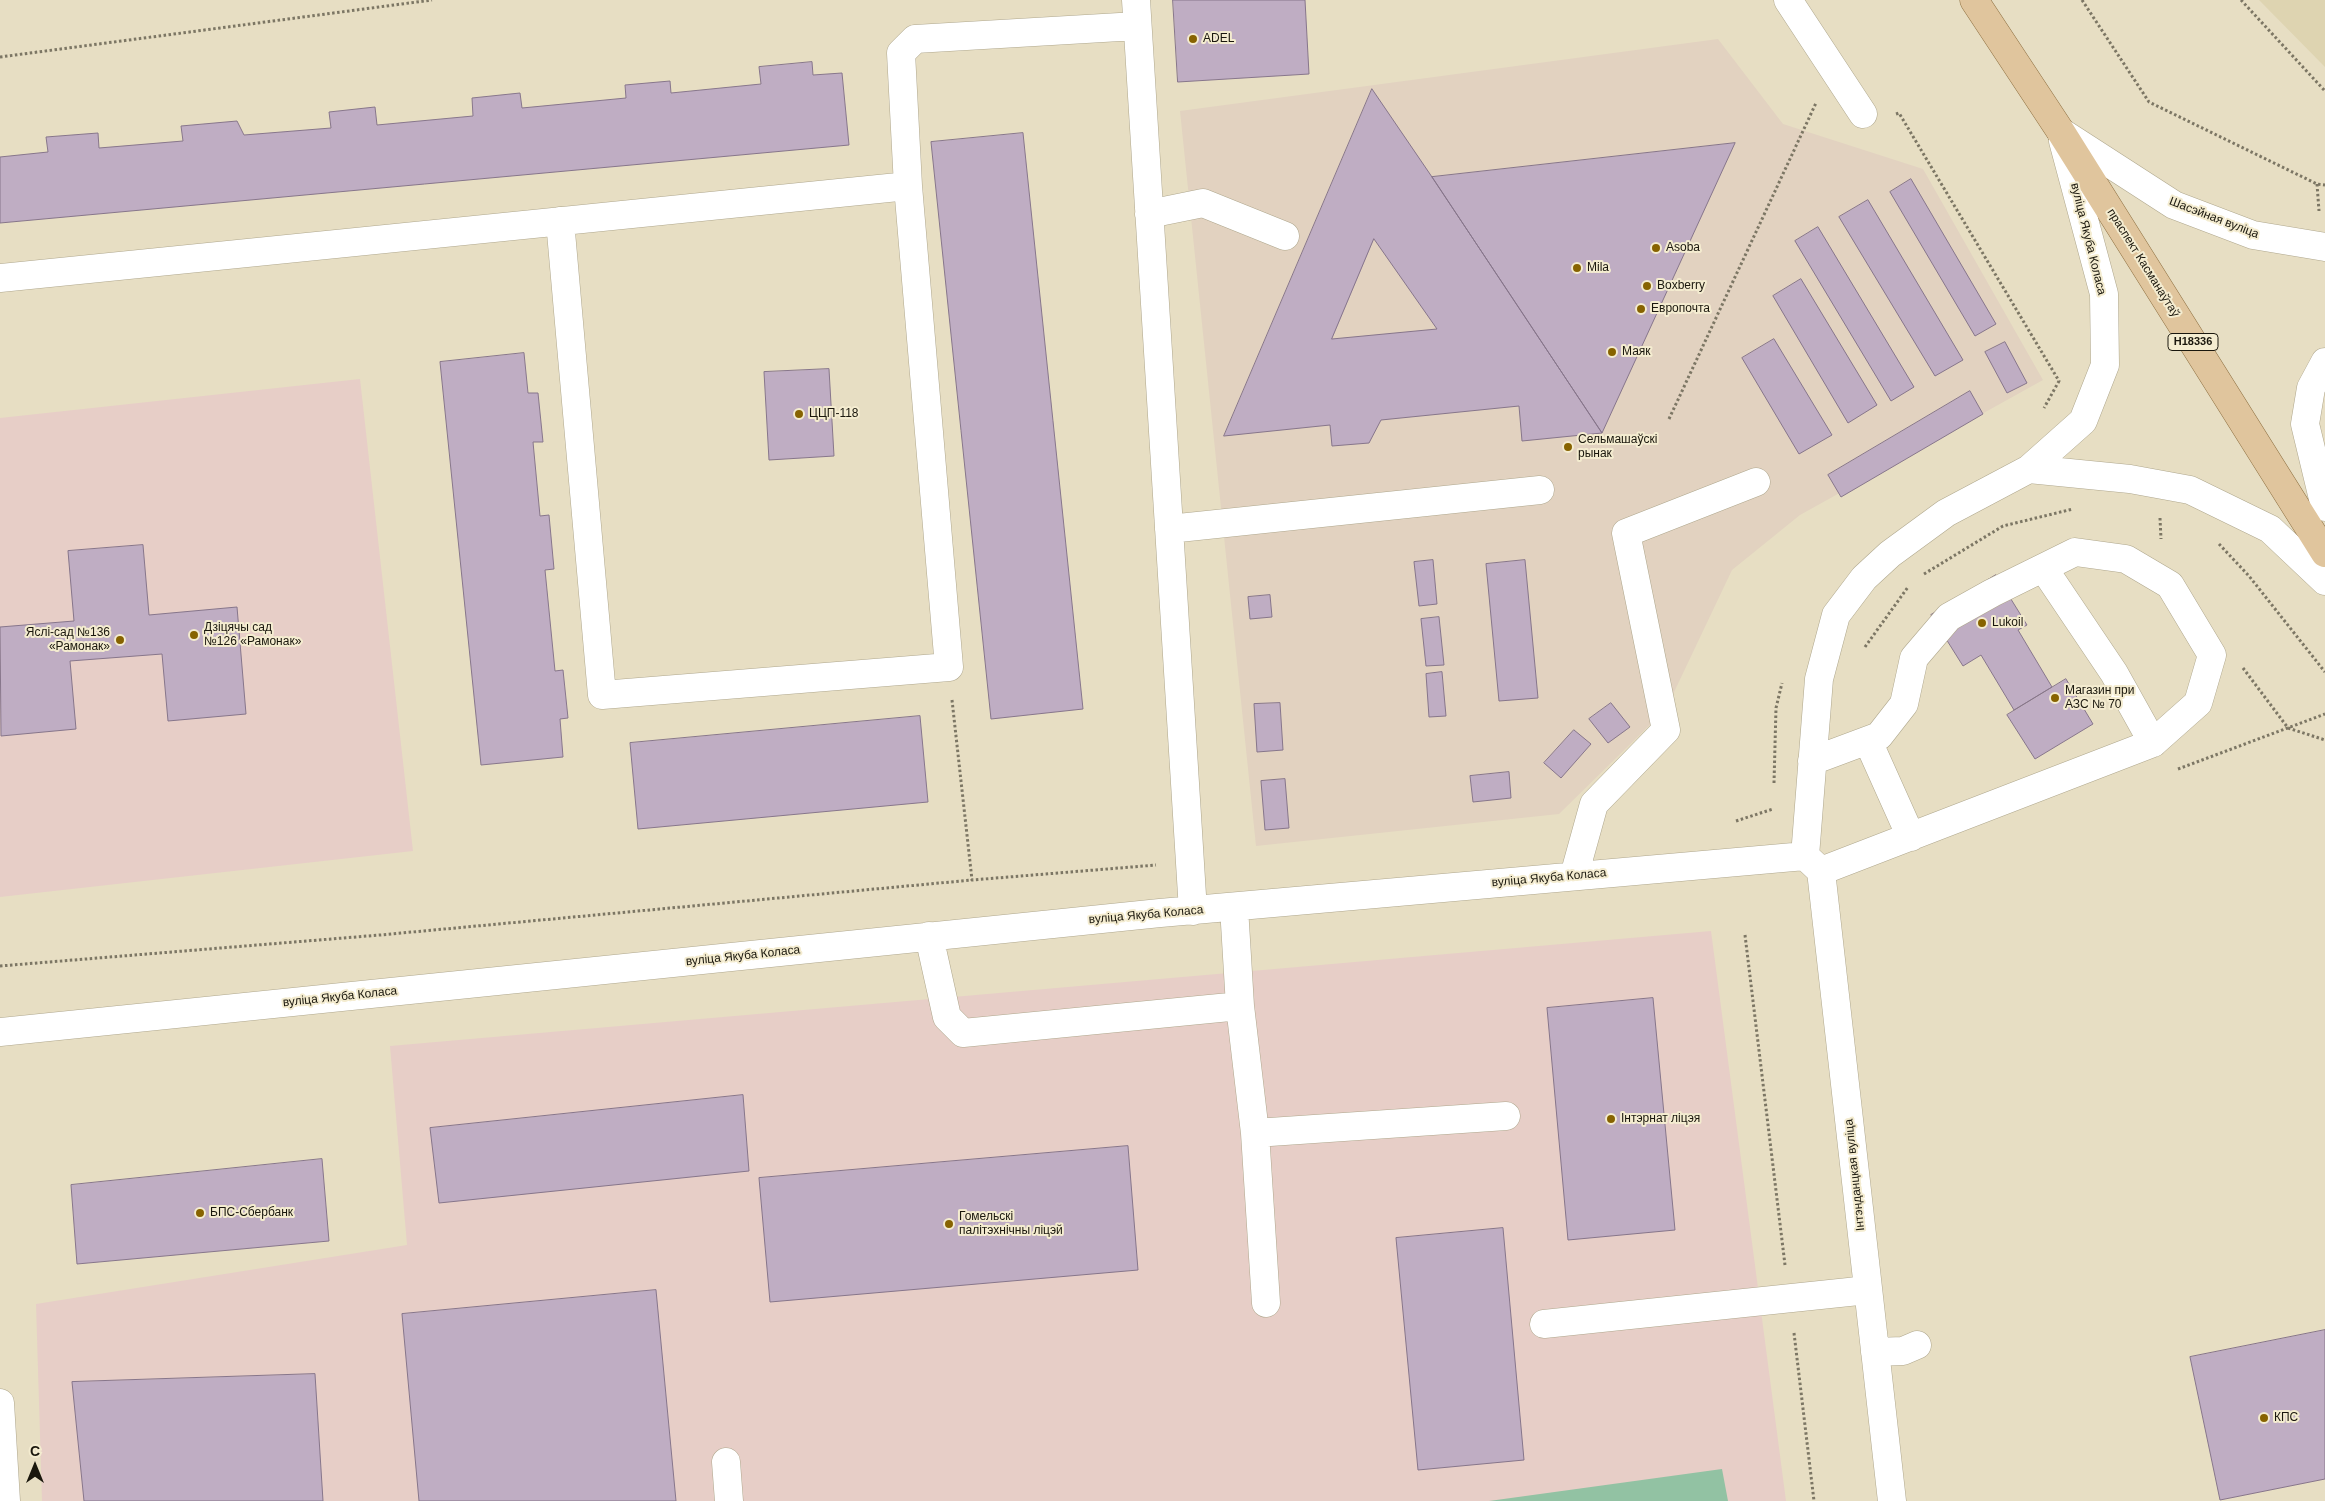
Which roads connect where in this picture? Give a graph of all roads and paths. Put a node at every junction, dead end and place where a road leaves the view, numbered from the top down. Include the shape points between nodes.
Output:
1 (432, 0) edge
2 (1788, 0) edge
3 (1974, 0) edge
4 (2082, 0) edge
5 (2241, 0) edge
6 (1137, 13) edge
7 (0, 57) edge
8 (2325, 91) edge
9 (1820, 96) dead end
10 (1862, 114) dead end
11 (1899, 114) dead end
12 (2061, 132) junction
13 (2317, 184) junction
14 (2325, 185) edge
15 (908, 186) junction
16 (2320, 213) dead end
17 (1149, 214) junction
18 (560, 221) junction
19 (1285, 236) dead end
20 (2325, 247) edge
21 (0, 278) edge
22 (2325, 362) edge
23 (2060, 381) dead end
24 (1669, 419) dead end
25 (2030, 469) junction
26 (1756, 482) dead end
27 (1540, 490) dead end
28 (2325, 507) edge
29 (1169, 529) junction
30 (2213, 538) dead end
31 (2325, 553) edge
32 (2044, 569) junction
33 (2325, 581) edge
34 (949, 667) junction
35 (2325, 672) edge
36 (2325, 714) edge
37 (2325, 740) edge
38 (1868, 741) junction
39 (2153, 743) junction
40 (1812, 761) junction
41 (1911, 837) junction
42 (1813, 864) junction
43 (1574, 876) junction
44 (972, 880) junction
45 (1234, 907) junction
46 (1194, 911) junction
47 (1160, 912) junction
48 (1745, 935) dead end
49 (929, 936) junction
50 (0, 966) edge
51 (1240, 1006) junction
52 (0, 1032) edge
53 (1506, 1116) dead end
54 (1255, 1134) junction
55 (1786, 1273) dead end
56 (1868, 1290) junction
57 (1266, 1303) dead end
58 (1544, 1324) dead end
59 (1794, 1332) dead end
60 (1917, 1345) dead end
61 (1875, 1352) junction
62 (0, 1403) edge
63 (726, 1462) dead end
64 (6, 1501) edge
65 (729, 1501) edge
66 (1814, 1501) edge
67 (1892, 1501) edge

1 - 7 path
2 - 10 street
3 - 12 main road, праспект Касманаўтаў
4 - 13 path via 2149,102
5 - 8 path
6 - 15 street via 915,38 901,53
6 - 17 street
9 - 24 path
11 - 23 path
12 - 20 street, Шасэйная вуліца via 2174,205 2253,235
12 - 25 street, вуліца Якуба Коласа via 2104,294 2105,365 2083,421
12 - 31 main road, праспект Касманаўтаў / Н18336
13 - 14 path
13 - 16 path
15 - 18 street
15 - 34 street
17 - 19 street via 1203,203
17 - 29 street
18 - 21 street
18 - 34 street via 602,695
22 - 28 street via 2311,388 2305,424
25 - 33 street via 2130,479 2190,490 2270,530
25 - 40 street, вуліца Якуба Коласа via 1946,513 1890,554 1864,578 1836,615 1819,679
26 - 43 street via 1626,533 1666,730 1594,804
27 - 29 street
29 - 46 street
30 - 35 path via 2249,576
32 - 38 street via 1949,617 1914,658 1904,704 1879,736
32 - 39 street via 2114,673
32 - 39 street via 2075,552 2126,558 2170,585 2212,655 2198,703
34 - 44 path
36 - 37 path via 2288,728
38 - 40 street
38 - 41 street
39 - 41 street
40 - 42 street, вуліца Якуба Коласа
41 - 42 street
42 - 43 street, вуліца Якуба Коласа
42 - 56 street, Інтэнданцкая вуліца
43 - 45 street, вуліца Якуба Коласа
44 - 47 path via 1156,865
44 - 50 path
45 - 46 street, вуліца Якуба Коласа
45 - 51 street
46 - 47 street, вуліца Якуба Коласа
47 - 49 street, вуліца Якуба Коласа
48 - 55 path
49 - 51 street via 947,1017 962,1033
49 - 52 street, вуліца Якуба Коласа
51 - 54 street
53 - 54 street
54 - 57 street
56 - 58 street
56 - 61 street, Інтэнданцкая вуліца
59 - 66 path
60 - 61 street via 1903,1350
61 - 67 street, Інтэнданцкая вуліца
62 - 64 street
63 - 65 street

